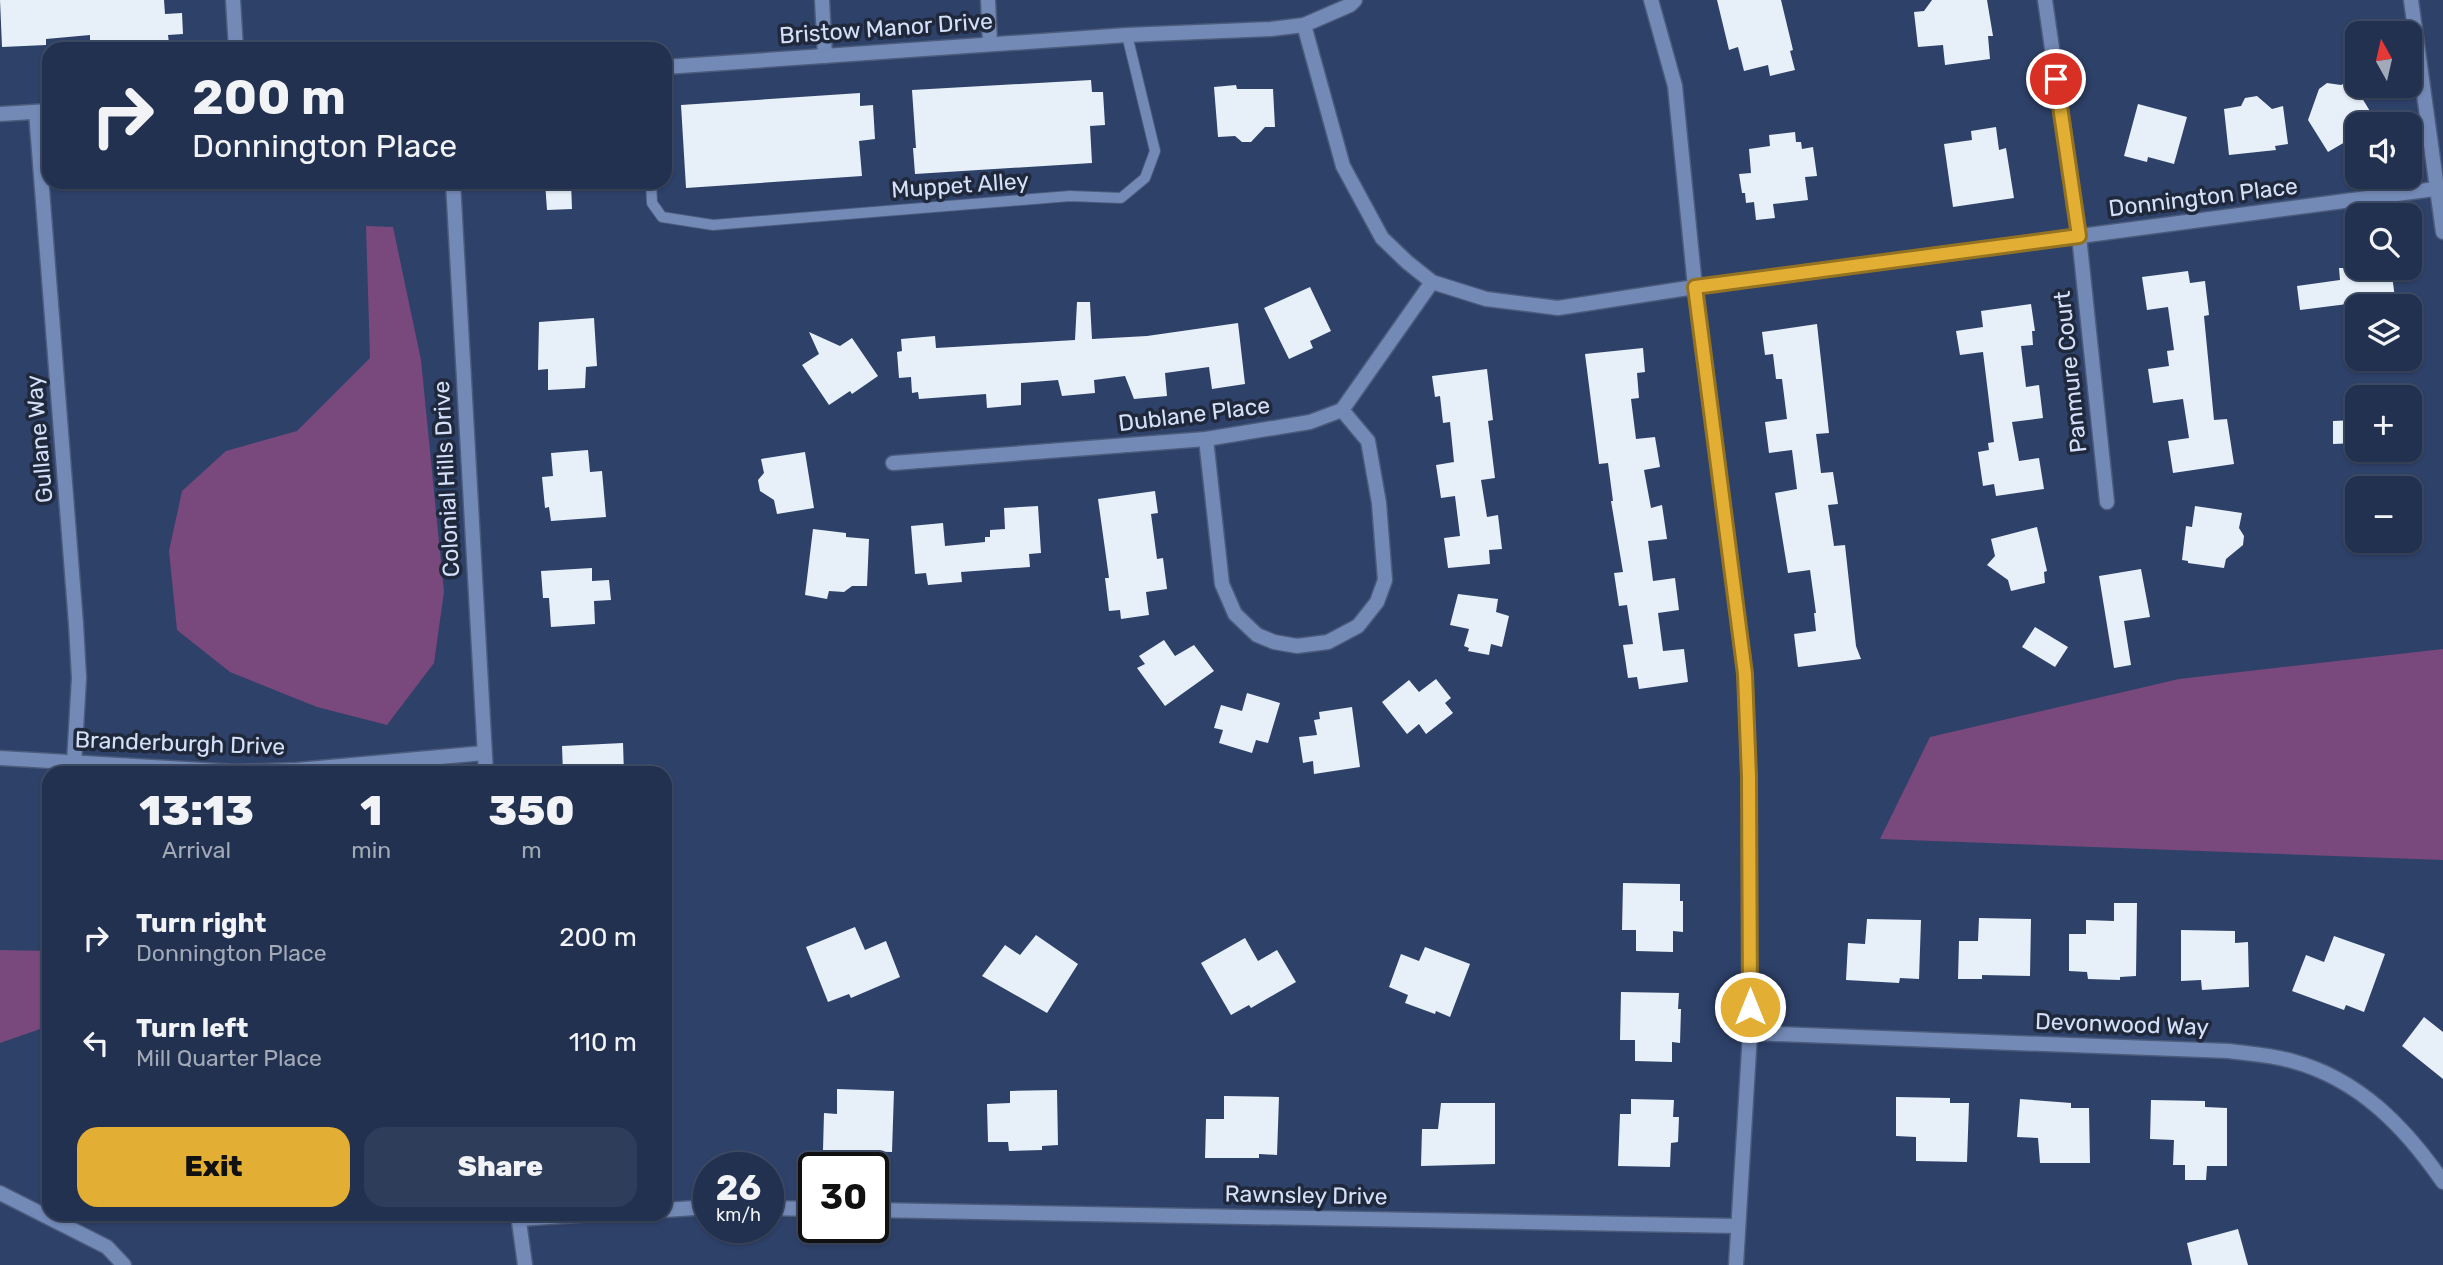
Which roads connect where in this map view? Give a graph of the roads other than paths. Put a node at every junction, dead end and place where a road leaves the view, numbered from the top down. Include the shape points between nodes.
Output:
1 (233, 0) edge
2 (822, 0) edge
3 (988, 0) edge
4 (1355, 0) edge
5 (1651, 0) edge
6 (2045, 0) edge
7 (2411, 0) edge
8 (1304, 25) junction
9 (1127, 35) junction
10 (236, 42) edge
11 (990, 43) junction
12 (825, 56) junction
13 (672, 66) edge
14 (42, 112) edge
15 (0, 114) edge
16 (2440, 188) edge
17 (47, 189) edge
18 (453, 189) edge
19 (651, 189) edge
20 (2443, 232) edge
21 (2079, 236) junction
22 (1432, 282) junction
23 (1695, 287) junction
24 (1342, 410) junction
25 (1206, 439) junction
26 (893, 463) dead end
27 (2107, 502) dead end
28 (484, 753) junction
29 (0, 758) edge
30 (74, 763) junction
31 (128, 766) edge
32 (341, 766) edge
33 (485, 766) edge
34 (1750, 1033) junction
35 (2443, 1182) edge
36 (0, 1194) edge
37 (693, 1208) edge
38 (672, 1210) edge
39 (889, 1210) edge
40 (42, 1215) edge
41 (55, 1221) edge
42 (520, 1221) edge
43 (1737, 1226) junction
44 (124, 1265) edge
45 (525, 1265) edge
46 (1736, 1265) edge

1 - 10 street
2 - 12 street
3 - 11 street
4 - 8 street, Bristow Manor Drive
5 - 23 street via 1675,86
6 - 21 street, Panmure Court
7 - 16 street
8 - 9 street, Bristow Manor Drive
8 - 22 street, Donnington Place via 1343,166 1382,238
9 - 11 street, Bristow Manor Drive
9 - 19 lane, Muppet Alley via 1155,151 1145,178 1121,198 1070,196 713,225 662,217 652,203
11 - 12 street, Bristow Manor Drive
12 - 13 street, Bristow Manor Drive
14 - 15 street
16 - 20 street
16 - 21 street, Donnington Place
17 - 30 street, Gullane Way via 79,678
18 - 28 street, Colonial Hills Drive
21 - 23 street, Donnington Place
21 - 27 street, Panmure Court
22 - 23 street, Donnington Place via 1486,299 1558,308
22 - 24 street
23 - 34 street via 1745,674
24 - 25 street, Dublane Place via 1310,422
24 - 25 street via 1368,441 1385,579 1377,602 1358,626 1328,642 1297,646 1275,642 1257,635 1235,614 1222,584
25 - 26 street, Dublane Place
28 - 32 street, Branderburgh Drive
28 - 33 street, Colonial Hills Drive
29 - 30 street, Branderburgh Drive
30 - 31 street, Branderburgh Drive
34 - 35 street, Devonwood Way via 2229,1051 2291,1060 2340,1078 2372,1101
34 - 43 street
36 - 40 street
37 - 38 street
39 - 43 street, Rawnsley Drive
41 - 44 street via 107,1247
42 - 45 street
43 - 46 street

